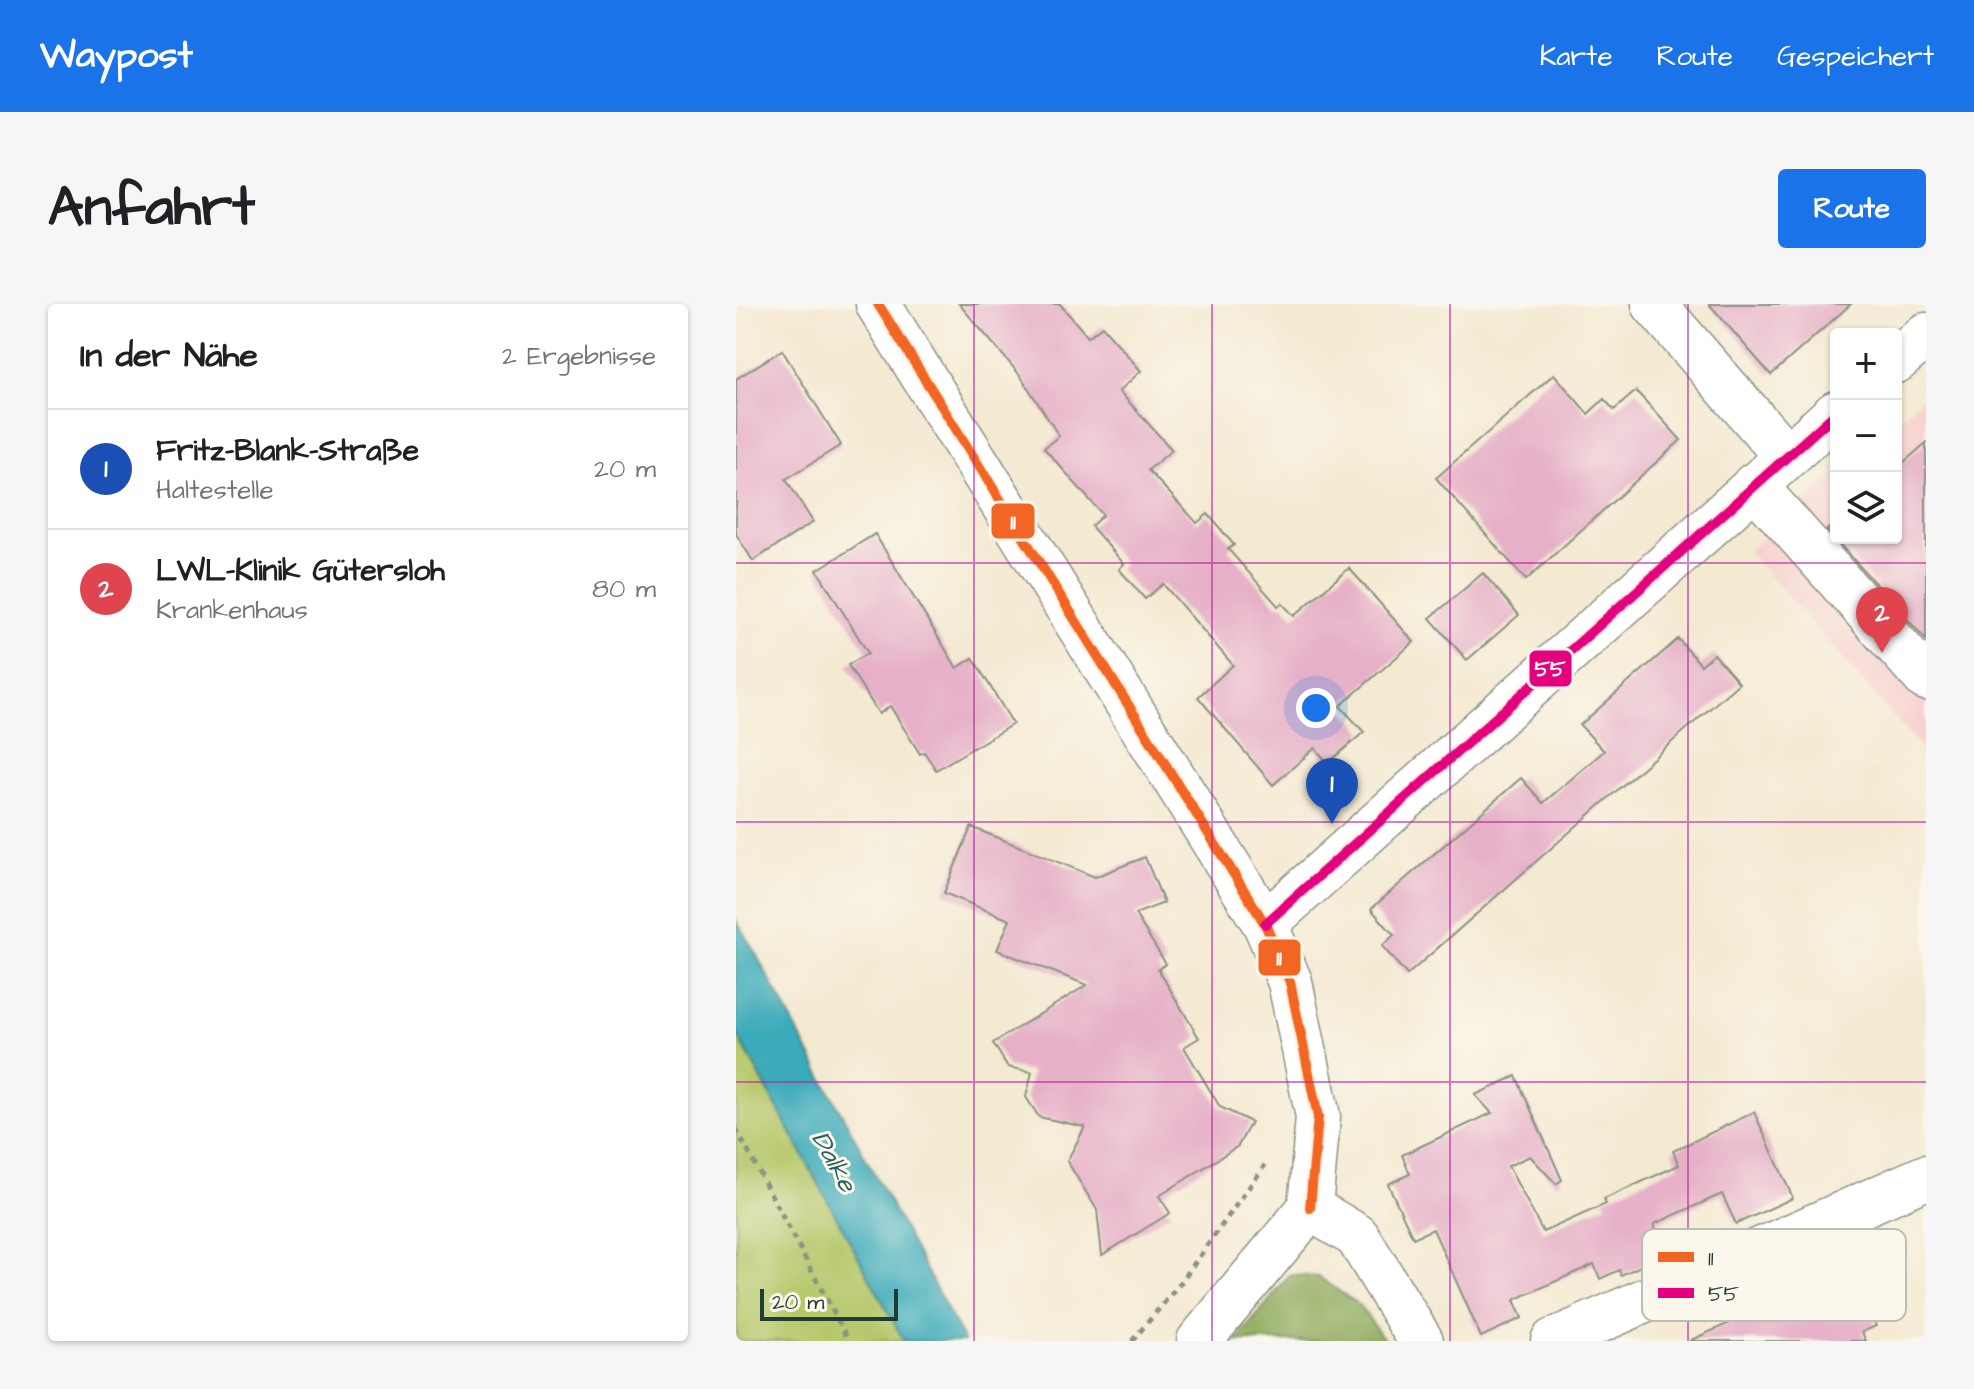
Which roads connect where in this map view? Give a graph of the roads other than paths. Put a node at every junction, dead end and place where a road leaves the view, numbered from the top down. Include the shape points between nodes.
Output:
1 (878, 304) edge
2 (1654, 304) edge
3 (1926, 335) edge
4 (1902, 356) edge
5 (1830, 418) edge
6 (1786, 456) junction
7 (1754, 485) junction
8 (1926, 678) edge
9 (1265, 924) junction
10 (1926, 1177) edge
11 (1310, 1208) junction
12 (1808, 1229) edge
13 (1642, 1302) edge
14 (1199, 1341) edge
15 (1421, 1341) edge
16 (1553, 1341) edge

1 - 9 street
2 - 6 street
3 - 4 street
5 - 6 street
6 - 7 street
7 - 8 street
7 - 9 street
9 - 11 street via 1290,982 1318,1117
10 - 12 street
11 - 14 street
11 - 15 street via 1357,1236
13 - 16 street

